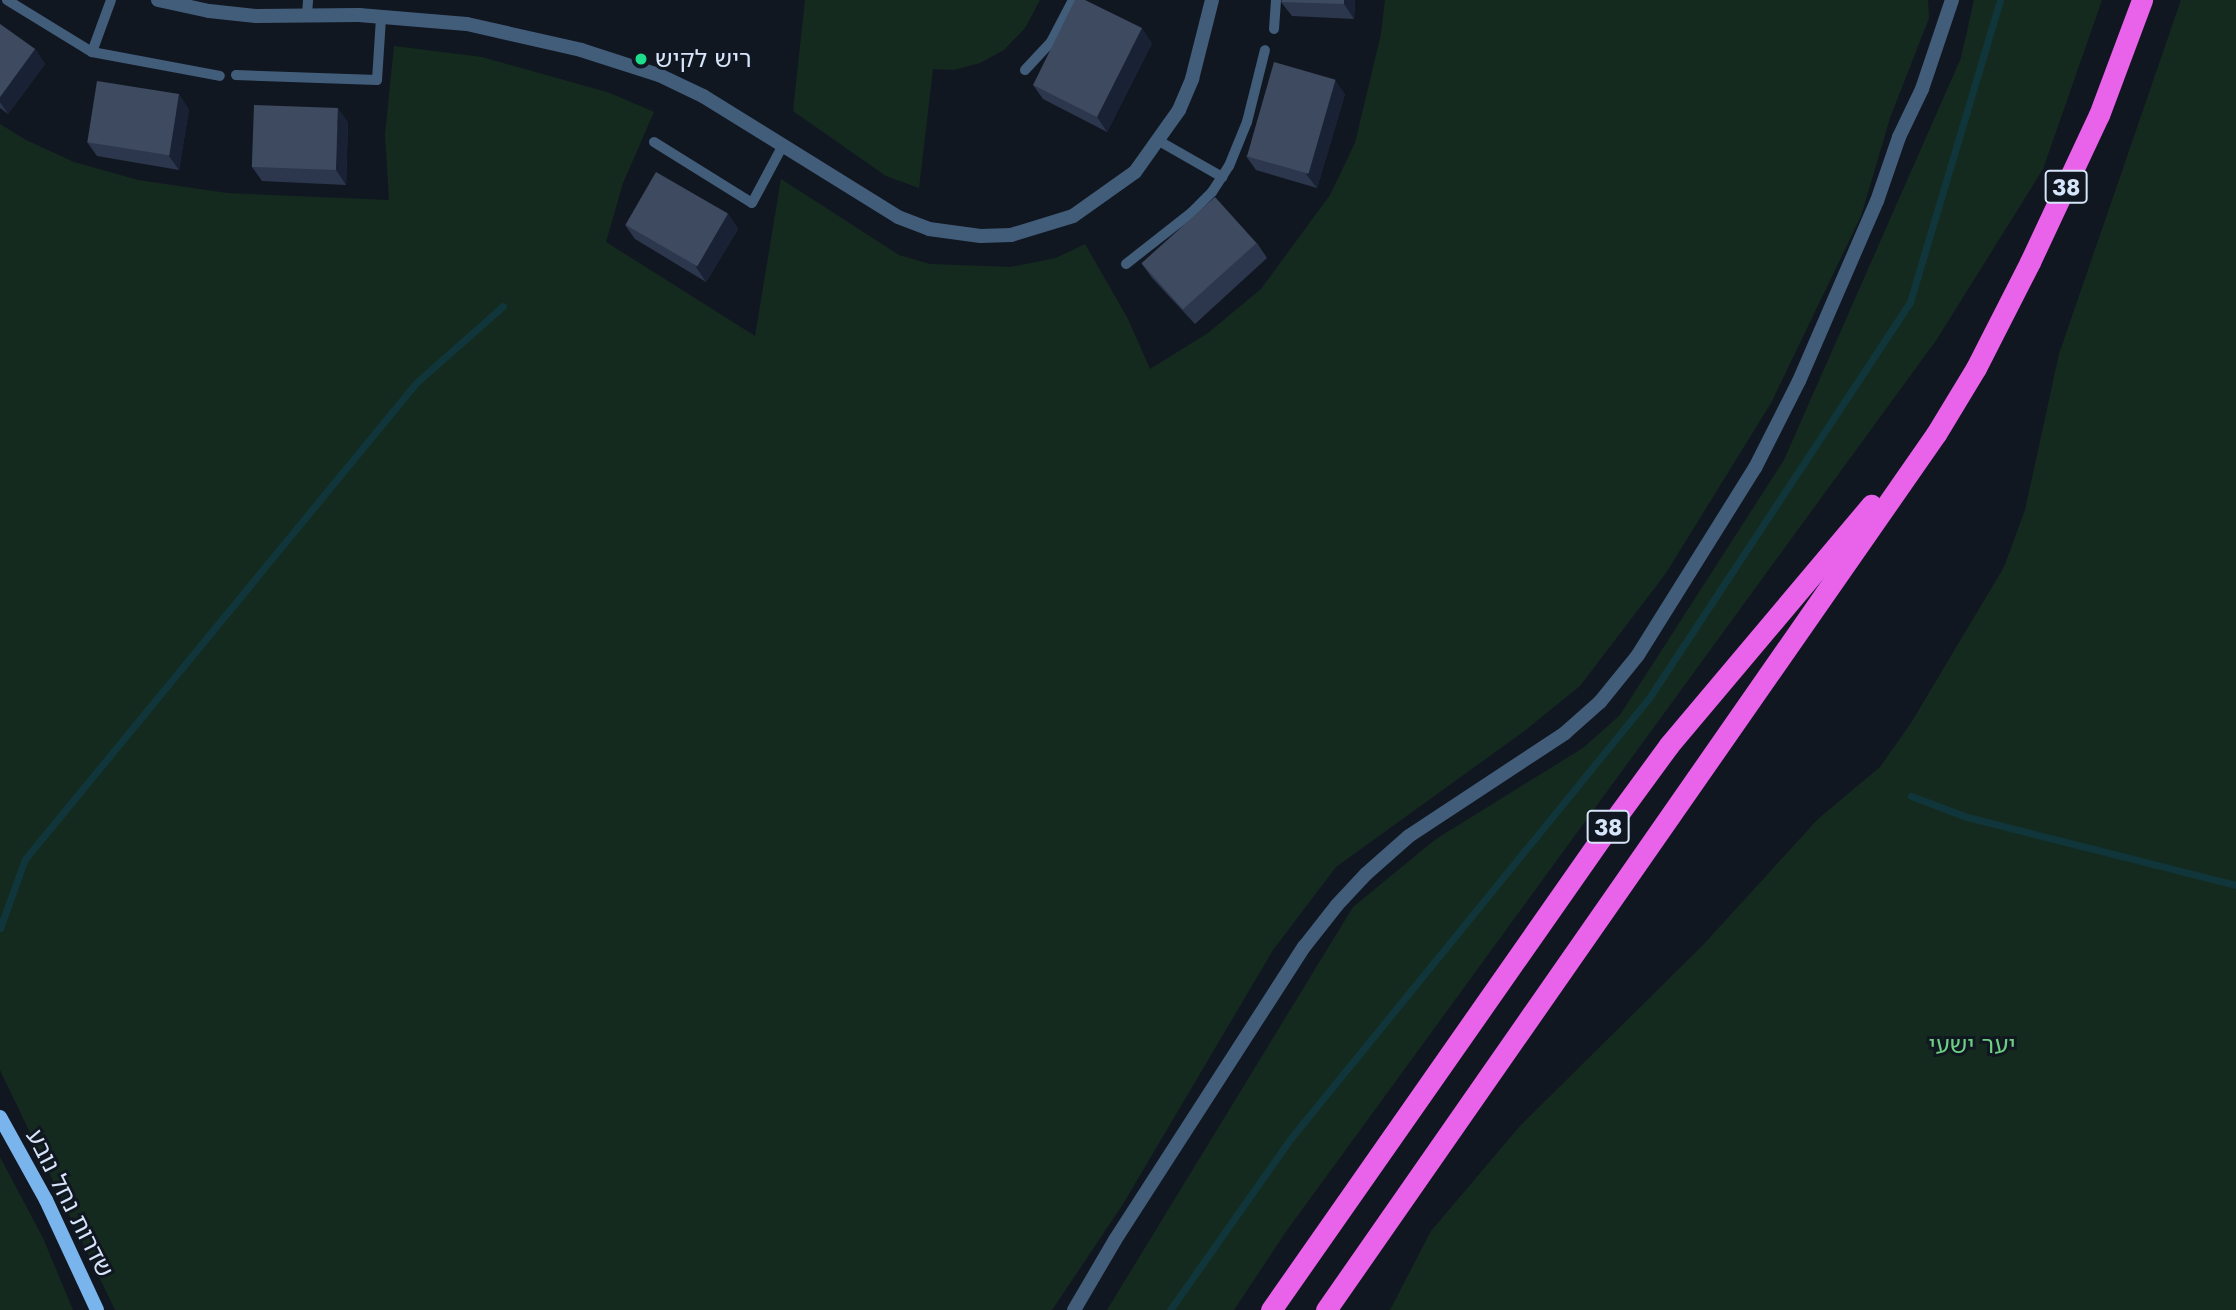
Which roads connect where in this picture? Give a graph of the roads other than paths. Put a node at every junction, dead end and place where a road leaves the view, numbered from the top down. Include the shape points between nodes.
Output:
1 (7, 0) edge
2 (111, 0) edge
3 (158, 0) edge
4 (1073, 0) edge
5 (1212, 0) edge
6 (1276, 0) edge
7 (1952, 0) edge
8 (2142, 0) edge
9 (308, 7) edge
10 (381, 18) junction
11 (1274, 30) dead end
12 (1265, 50) dead end
13 (93, 52) junction
14 (1025, 70) dead end
15 (236, 75) dead end
16 (220, 76) dead end
17 (1159, 141) junction
18 (654, 142) dead end
19 (783, 145) junction
20 (1222, 177) junction
21 (1126, 264) dead end
22 (1976, 368) junction
23 (0, 1118) edge
24 (97, 1310) edge
25 (1074, 1310) edge
26 (1271, 1310) edge
27 (1326, 1310) edge

1 - 13 lane
2 - 13 lane
3 - 9 street via 221,12
4 - 14 lane via 1051,42
5 - 17 street via 1192,79
6 - 11 lane
7 - 25 street via 1922,89 1799,381 1755,468 1638,654 1600,702 1565,733 1409,836 1337,905 1289,971
8 - 22 highway, 38 via 2099,115
9 - 10 street
10 - 15 lane via 377,80
10 - 19 street via 467,24 622,62 703,96
12 - 20 lane via 1247,122
13 - 16 lane
17 - 19 street via 1135,172 1073,216 1011,235 981,236 929,229 898,218
17 - 20 lane
18 - 19 lane via 752,203
20 - 21 lane via 1191,213
22 - 26 highway, 38 via 1882,492 1669,745
22 - 27 highway, 38 via 1936,434
23 - 24 main road, שדרות נחל נובע via 46,1200

